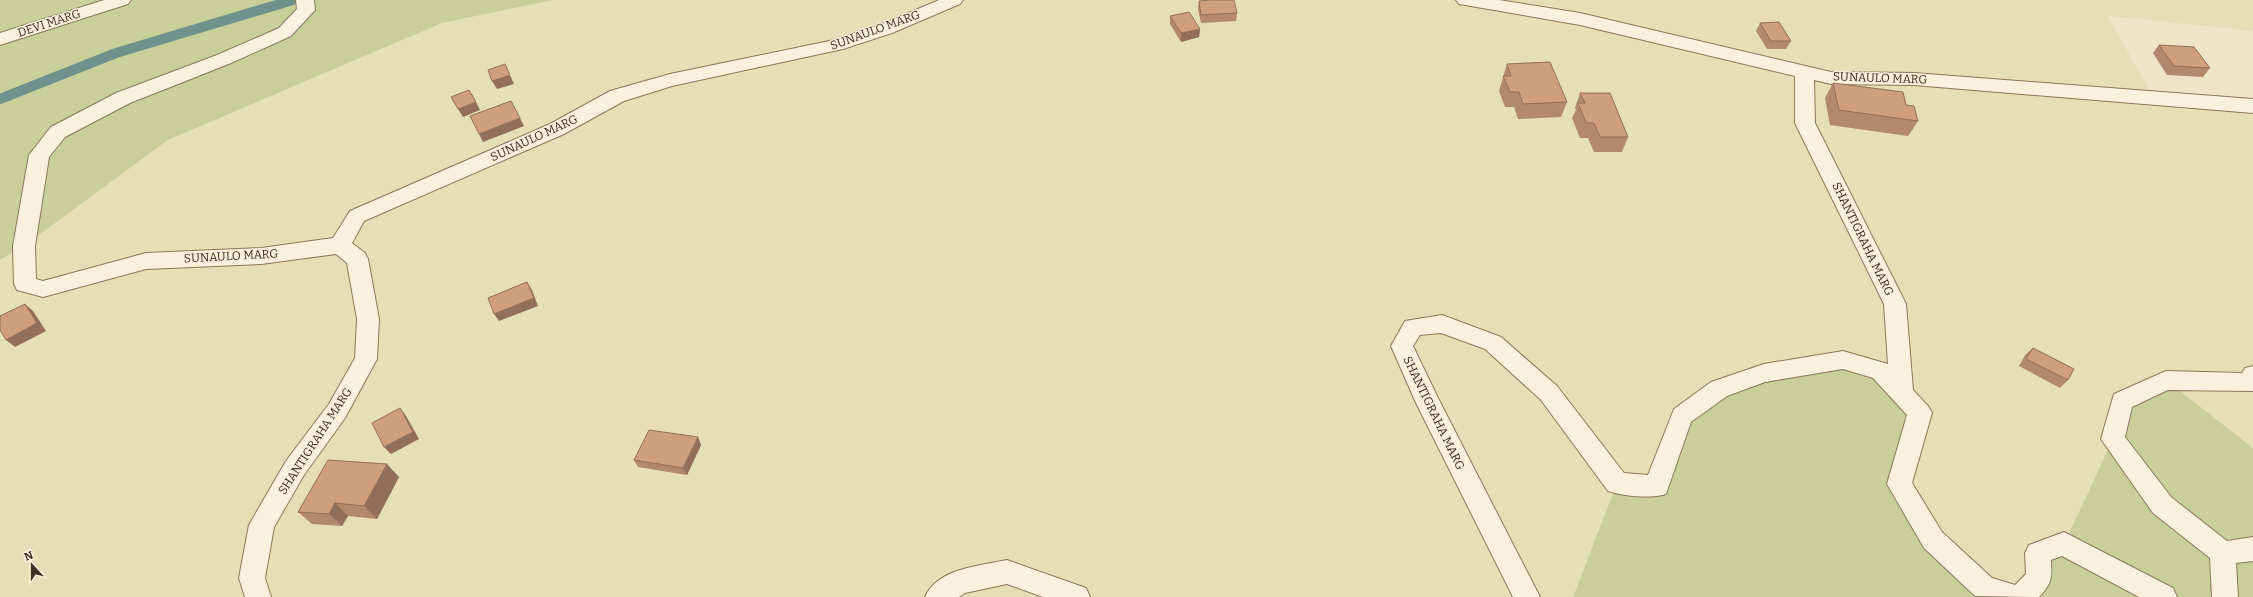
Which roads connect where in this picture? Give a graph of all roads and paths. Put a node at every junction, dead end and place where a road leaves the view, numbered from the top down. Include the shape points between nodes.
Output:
1 (122, 0) edge
2 (305, 0) edge
3 (954, 0) edge
4 (1466, 0) edge
5 (0, 39) edge
6 (1804, 71) junction
7 (2253, 106) edge
8 (340, 245) junction
9 (2253, 375) edge
10 (1902, 393) junction
11 (2253, 549) edge
12 (2223, 553) junction
13 (258, 597) edge
14 (938, 597) edge
15 (1077, 597) edge
16 (1528, 597) edge
17 (2014, 597) edge
18 (2022, 597) edge
19 (2164, 597) edge
20 (2225, 597) edge

1 - 5 street, DEVI MARG
2 - 8 street, SUNAULO MARG via 306,10 285,32 123,98 58,132 39,155 24,246 25,284 43,289 146,261 261,256
3 - 8 street, SUNAULO MARG via 886,29 837,45 670,80 617,96 557,129 357,216
4 - 6 street, SUNAULO MARG via 1580,19
6 - 7 street, SUNAULO MARG via 1831,78 1914,79
6 - 10 street, SHANTIGRAHA MARG via 1805,123 1895,304
8 - 13 street, SHANTIGRAHA MARG via 357,259 368,319 366,359 337,411 295,468 262,525 252,578
9 - 12 street via 2249,382 2166,380 2122,401 2113,439 2162,505
10 - 16 street, SHANTIGRAHA MARG via 1881,371 1843,360 1764,373 1719,389 1682,416 1657,486 1617,483 1549,393 1492,344 1442,324 1413,328 1402,346 1431,409
10 - 17 street via 1920,413 1899,484 1933,540 1984,587
11 - 12 street
12 - 20 street
14 - 15 street via 958,582 1007,572
18 - 19 street via 2039,578 2038,554 2064,544

